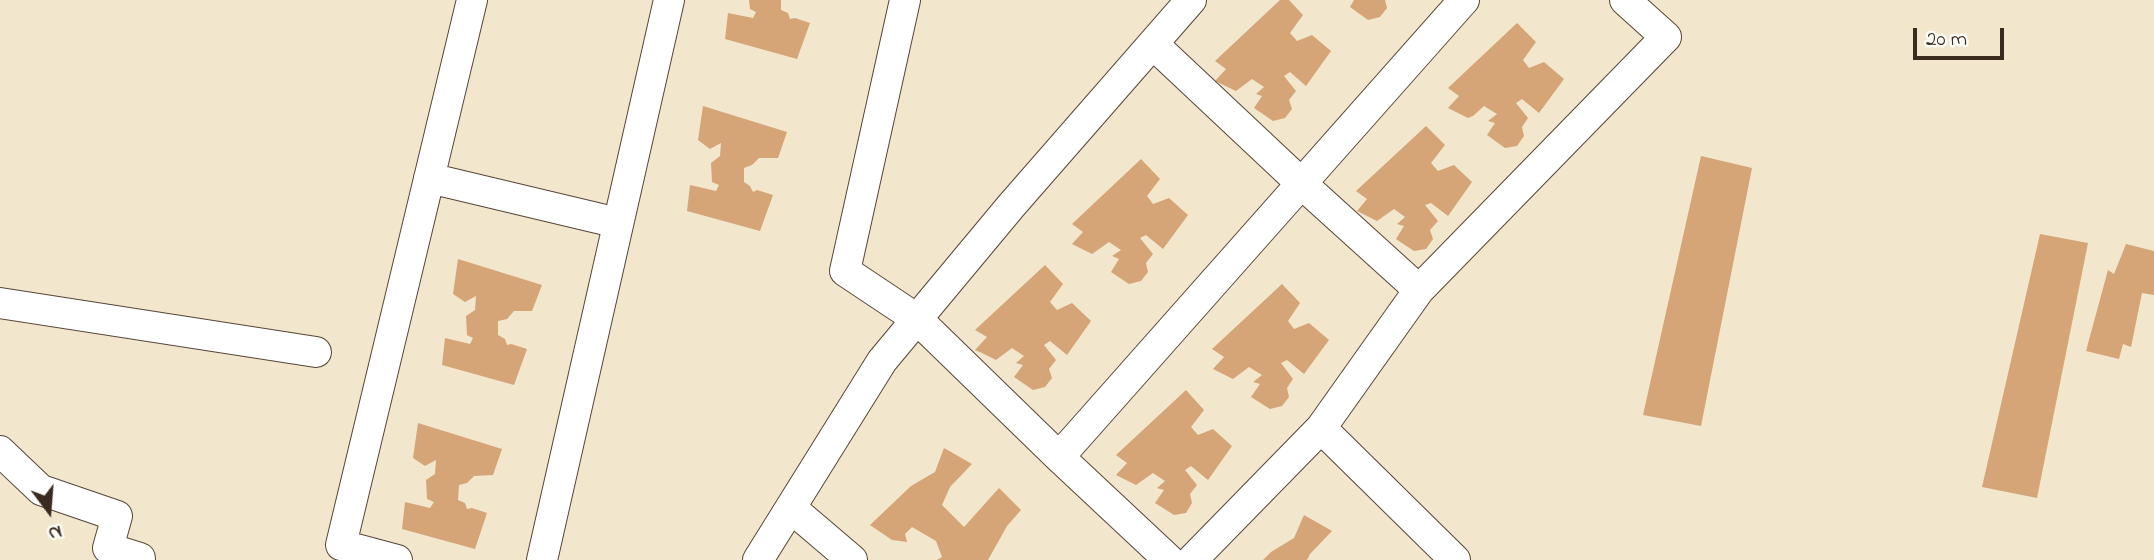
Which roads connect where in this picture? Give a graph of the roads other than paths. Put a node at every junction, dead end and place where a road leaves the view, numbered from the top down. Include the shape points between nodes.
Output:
1 (472, 0) edge
2 (669, 0) edge
3 (905, 0) edge
4 (1191, 0) edge
5 (1464, 0) edge
6 (1625, 0) edge
7 (1153, 44) junction
8 (429, 178) junction
9 (1302, 184) junction
10 (618, 223) junction
11 (1419, 290) junction
12 (1, 311) edge
13 (917, 319) junction
14 (316, 352) dead end
15 (1321, 428) junction
16 (0, 451) edge
17 (1059, 457) junction
18 (791, 508) junction
19 (140, 560) edge
20 (397, 560) edge
21 (542, 560) edge
22 (758, 560) edge
23 (852, 560) edge
24 (1169, 560) edge
25 (1192, 560) edge
26 (1455, 560) edge

1 - 8 street
2 - 10 street
3 - 13 street via 845,271
4 - 7 street
5 - 9 street
6 - 11 street via 1666,37
7 - 9 street
7 - 13 street
8 - 10 street
8 - 20 street via 341,545
9 - 11 street
9 - 17 street
10 - 21 street
11 - 15 street
12 - 14 street
13 - 17 street
13 - 18 street via 882,360
15 - 25 street
15 - 26 street
16 - 19 street via 41,491 117,516 108,548
17 - 24 street
18 - 22 street
18 - 23 street

